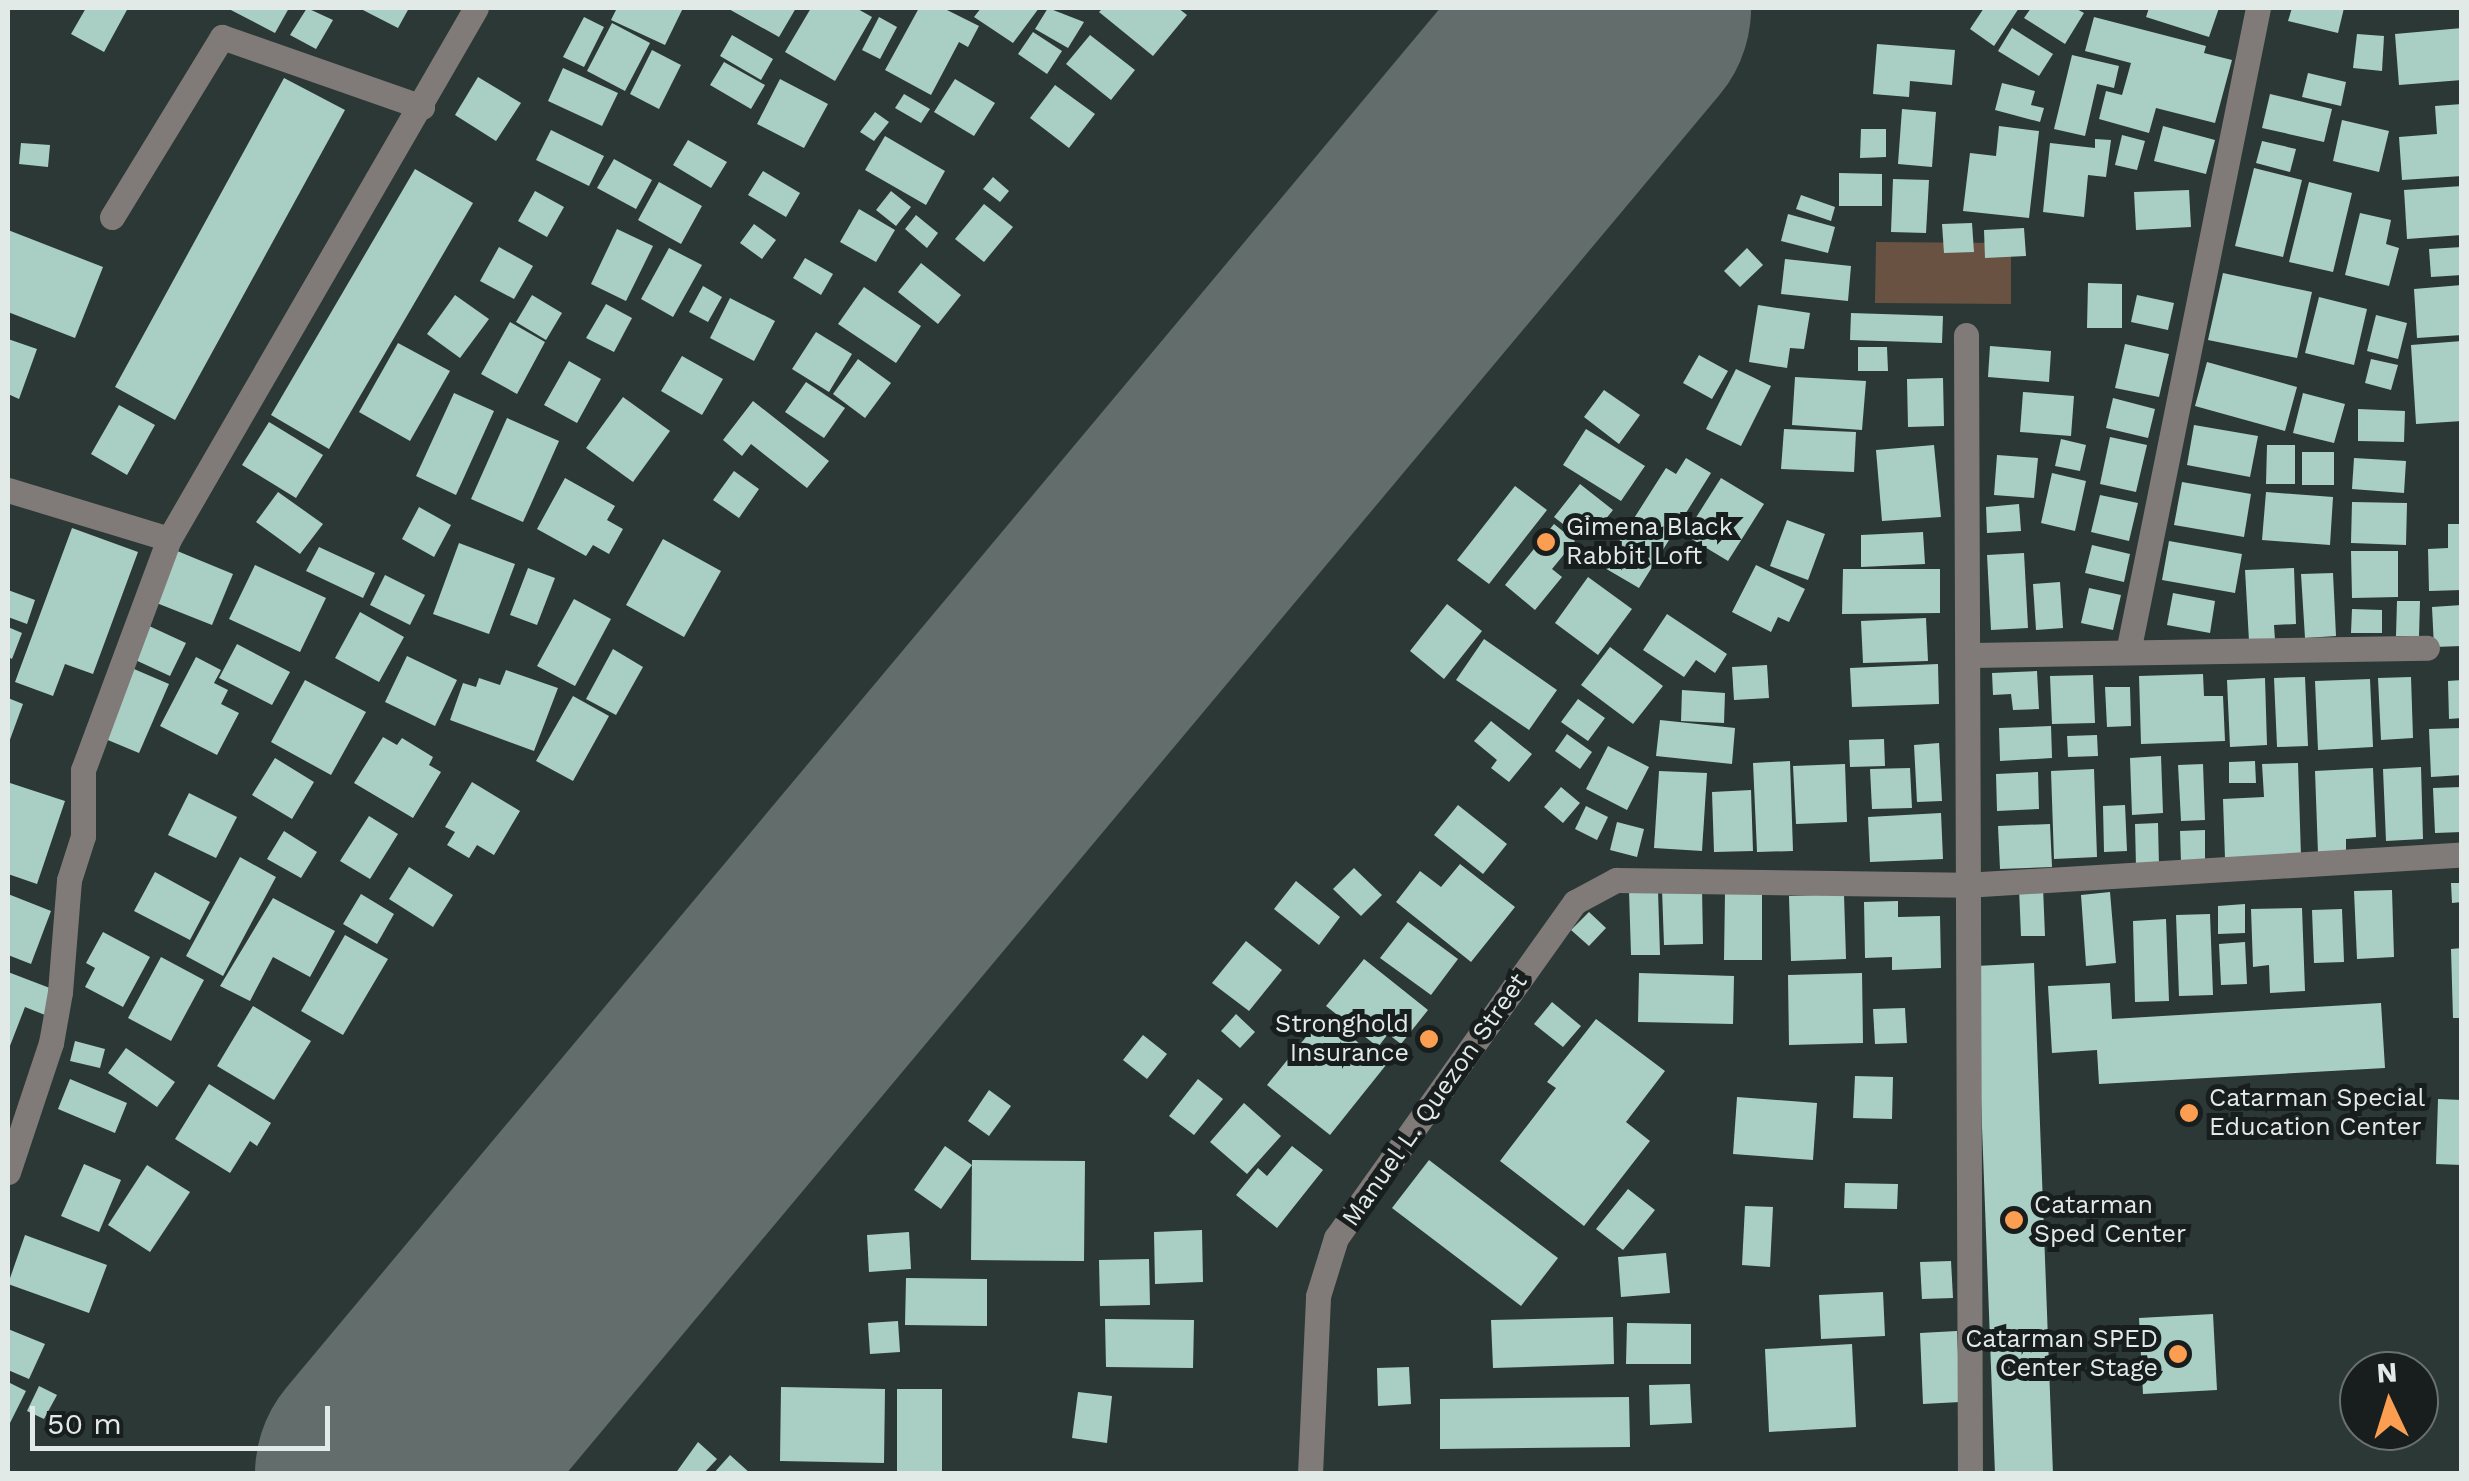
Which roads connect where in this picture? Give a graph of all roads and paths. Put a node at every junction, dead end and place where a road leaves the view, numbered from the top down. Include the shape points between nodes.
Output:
1 (476, 8) edge
2 (2258, 8) edge
3 (422, 107) junction
4 (112, 216) dead end
5 (1966, 335) dead end
6 (8, 490) edge
7 (170, 539) junction
8 (2426, 648) dead end
9 (2128, 652) junction
10 (1971, 655) junction
11 (2462, 855) edge
12 (1965, 885) junction
13 (8, 1172) edge
14 (1310, 1474) edge
15 (1970, 1474) edge

1 - 3 street
2 - 9 street
3 - 4 street via 222,37
3 - 7 street
5 - 10 street
6 - 7 street
7 - 13 street via 83,770 83,836 70,880 57,1009
8 - 9 street
9 - 10 street
10 - 12 street
11 - 12 street
12 - 14 street, Manuel L. Quezon Street via 1616,880 1575,902 1336,1238 1318,1296
12 - 15 street

